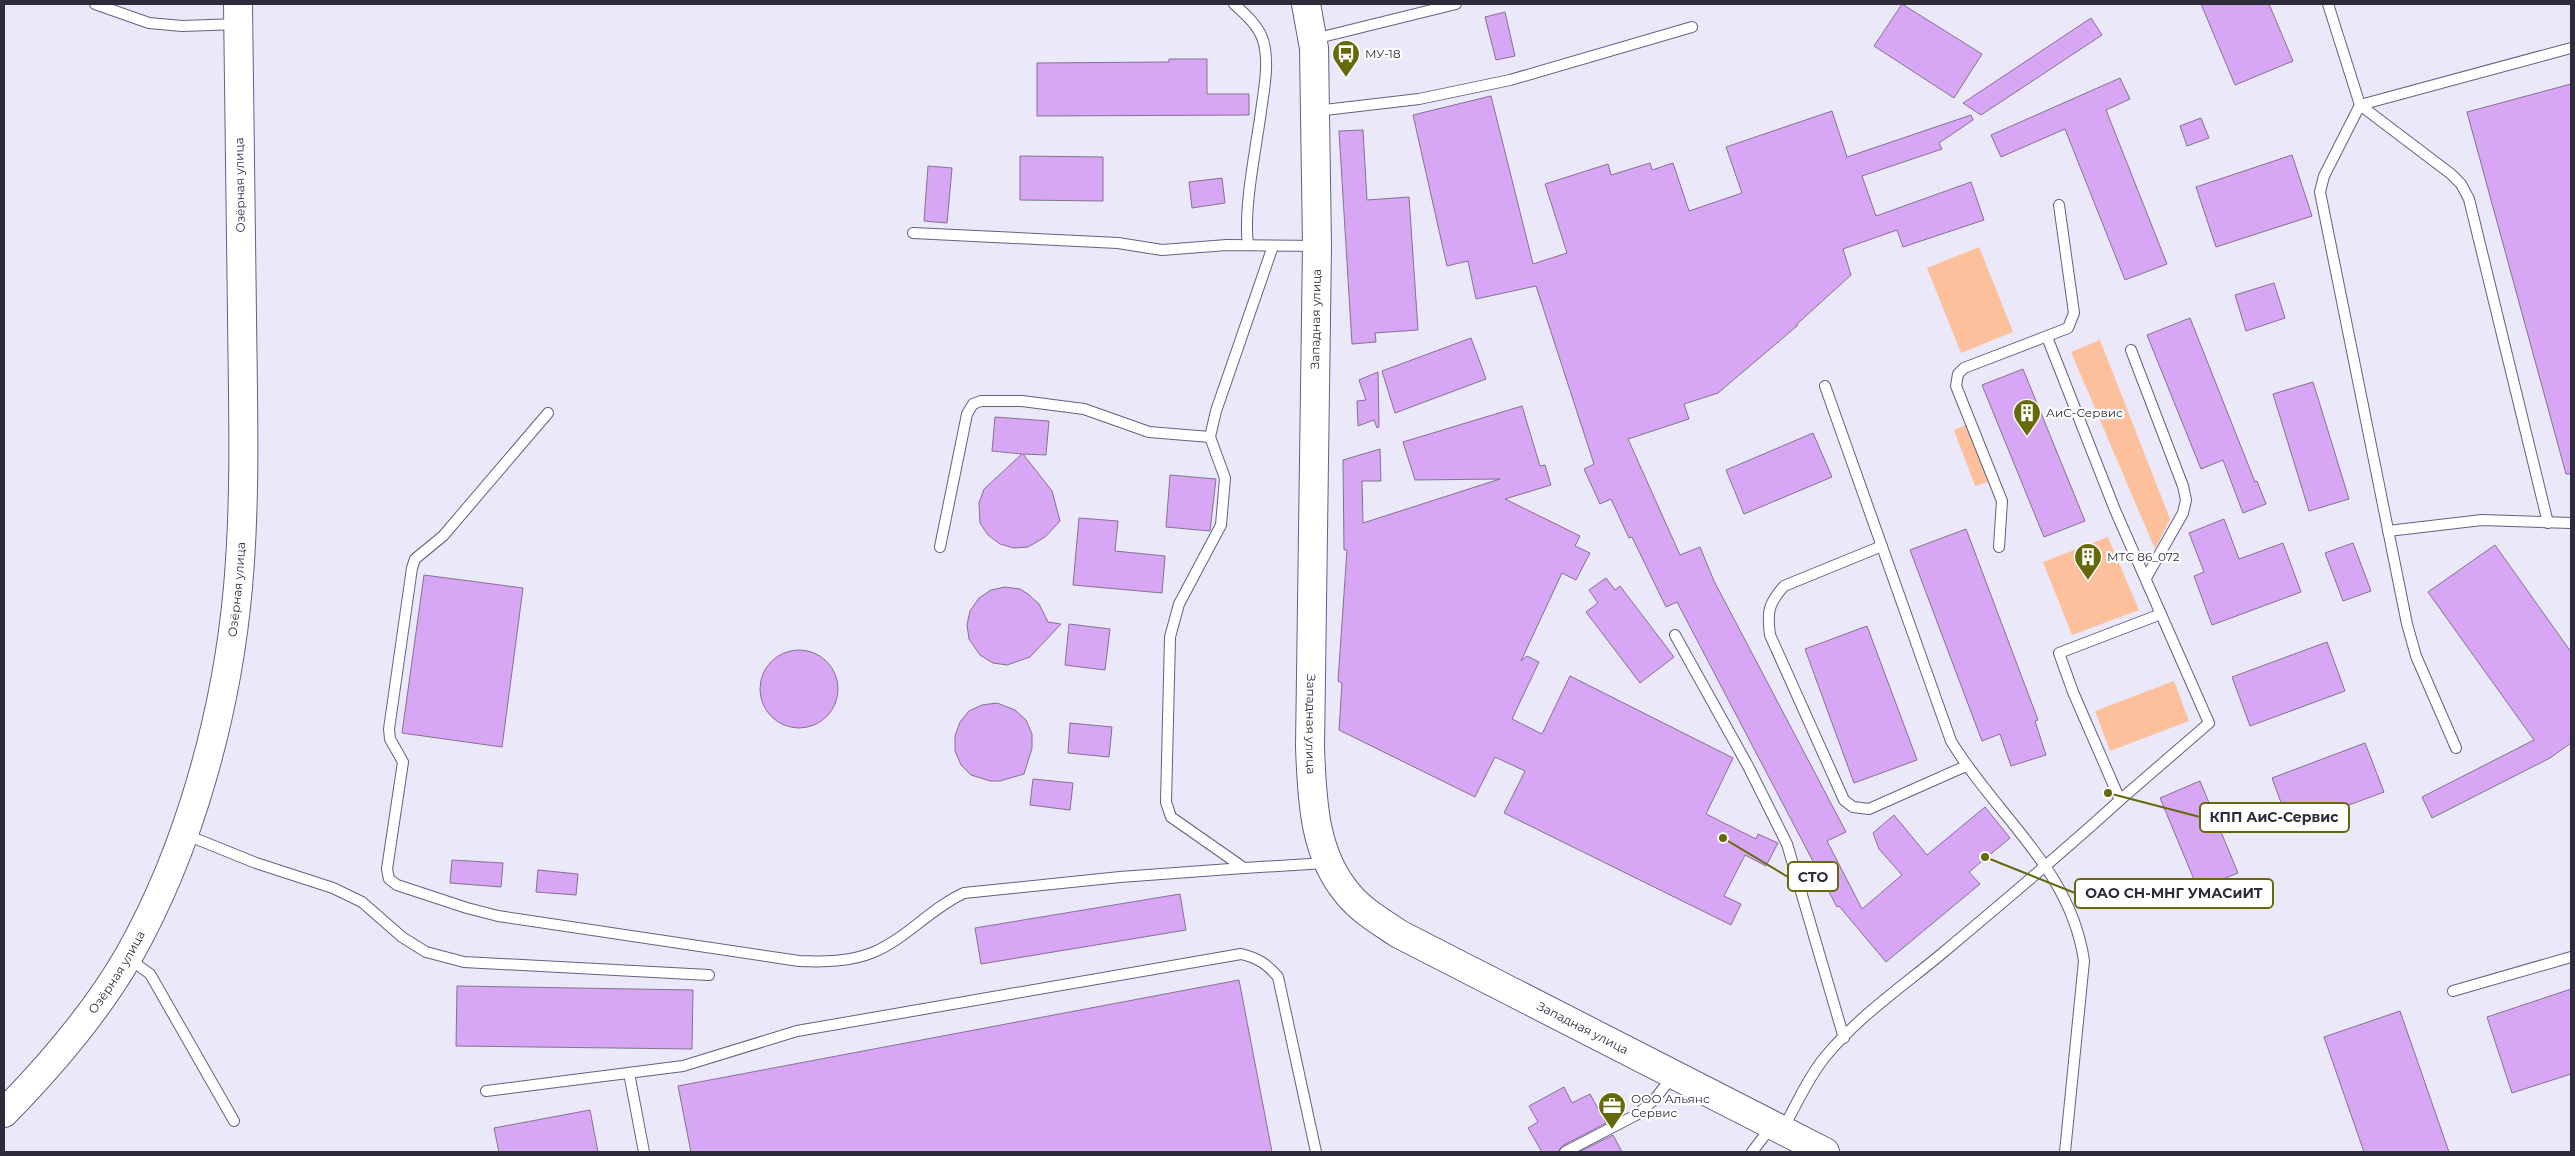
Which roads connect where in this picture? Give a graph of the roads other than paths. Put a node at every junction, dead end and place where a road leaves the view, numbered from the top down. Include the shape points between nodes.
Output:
1 (95, 4) edge
2 (1234, 4) edge
3 (1306, 4) edge
4 (1456, 4) edge
5 (2328, 4) edge
6 (238, 14) edge
7 (1692, 27) dead end
8 (1313, 40) junction
9 (2571, 48) edge
10 (2360, 105) junction
11 (1316, 111) junction
12 (2059, 205) dead end
13 (913, 233) dead end
14 (1248, 246) junction
15 (1273, 246) junction
16 (1317, 246) junction
17 (2047, 337) junction
18 (2131, 350) dead end
19 (1825, 386) dead end
20 (548, 413) dead end
21 (1210, 437) junction
22 (2548, 523) junction
23 (2571, 523) edge
24 (2388, 531) junction
25 (1882, 546) junction
26 (940, 547) dead end
27 (1999, 548) dead end
28 (2146, 578) junction
29 (2161, 614) junction
30 (1675, 635) dead end
31 (2456, 748) dead end
32 (1966, 766) junction
33 (2120, 800) junction
34 (184, 834) junction
35 (1329, 863) junction
36 (2047, 866) junction
37 (1244, 868) junction
38 (2571, 957) edge
39 (127, 958) junction
40 (708, 975) dead end
41 (2453, 991) dead end
42 (1844, 1038) junction
43 (629, 1073) junction
44 (1674, 1075) junction
45 (486, 1092) dead end
46 (4, 1113) edge
47 (234, 1121) dead end
48 (1777, 1128) junction
49 (1314, 1140) junction
50 (644, 1152) edge
51 (1316, 1152) edge
52 (1326, 1152) edge
53 (1565, 1152) edge
54 (1752, 1152) edge
55 (1824, 1152) edge
56 (2064, 1152) edge

1 - 6 lane via 150,23 182,26
2 - 14 lane via 1256,26 1265,52 1264,91 1247,219
3 - 8 street, Западная улица
4 - 8 lane
5 - 10 lane
6 - 34 street, Озёрная улица via 244,459 238,579 230,651 216,717
7 - 11 lane via 1510,80 1419,98
8 - 11 street, Западная улица
9 - 10 lane
10 - 22 lane via 2452,174 2469,199
10 - 24 lane via 2324,176 2320,192
11 - 16 street, Западная улица
12 - 17 lane via 2074,313 2068,328
13 - 14 lane via 1118,243 1162,250
14 - 15 lane
15 - 16 lane
15 - 21 lane
16 - 35 street, Западная улица via 1310,747 1314,806
17 - 27 lane via 1964,368 1958,374 1956,386 2002,501
17 - 28 lane via 2115,510
18 - 28 lane via 2186,500 2183,513
19 - 25 lane
20 - 37 lane via 443,536 415,559 412,568 389,729 390,739 403,762 387,869 389,879 397,885 498,916 799,961 829,962 875,952 946,901 964,893
21 - 26 lane via 1149,432 1084,409 1022,401 981,401 973,404 967,414
21 - 37 lane via 1225,478 1221,525 1179,604 1170,637 1166,802 1171,817
22 - 23 lane
22 - 24 lane via 2482,520
24 - 31 lane via 2416,656
25 - 32 lane via 1951,741
25 - 32 lane via 1784,586 1774,598 1768,614 1770,635 1844,800 1853,808 1870,809
28 - 29 lane
29 - 33 lane via 2208,723
29 - 33 lane via 2059,653
30 - 42 lane via 1787,844
32 - 36 lane
33 - 36 lane
34 - 39 street, Озёрная улица
34 - 40 lane via 256,863 333,888 362,902 402,938 426,952 464,962
35 - 37 lane
35 - 44 street, Западная улица via 1348,894 1369,914 1399,934
36 - 42 lane via 1873,1010
36 - 56 lane via 2070,906 2081,935 2084,961
38 - 41 lane
39 - 46 street, Озёрная улица via 74,1034
39 - 47 lane via 150,974
42 - 48 lane via 1825,1057
43 - 45 lane
43 - 49 lane via 683,1066 797,1031 1241,954 1262,961 1278,977
43 - 50 lane
44 - 48 street, Западная улица
44 - 53 lane via 1654,1100 1636,1115
48 - 54 lane
48 - 55 street, Западная улица
49 - 51 lane
49 - 52 lane

